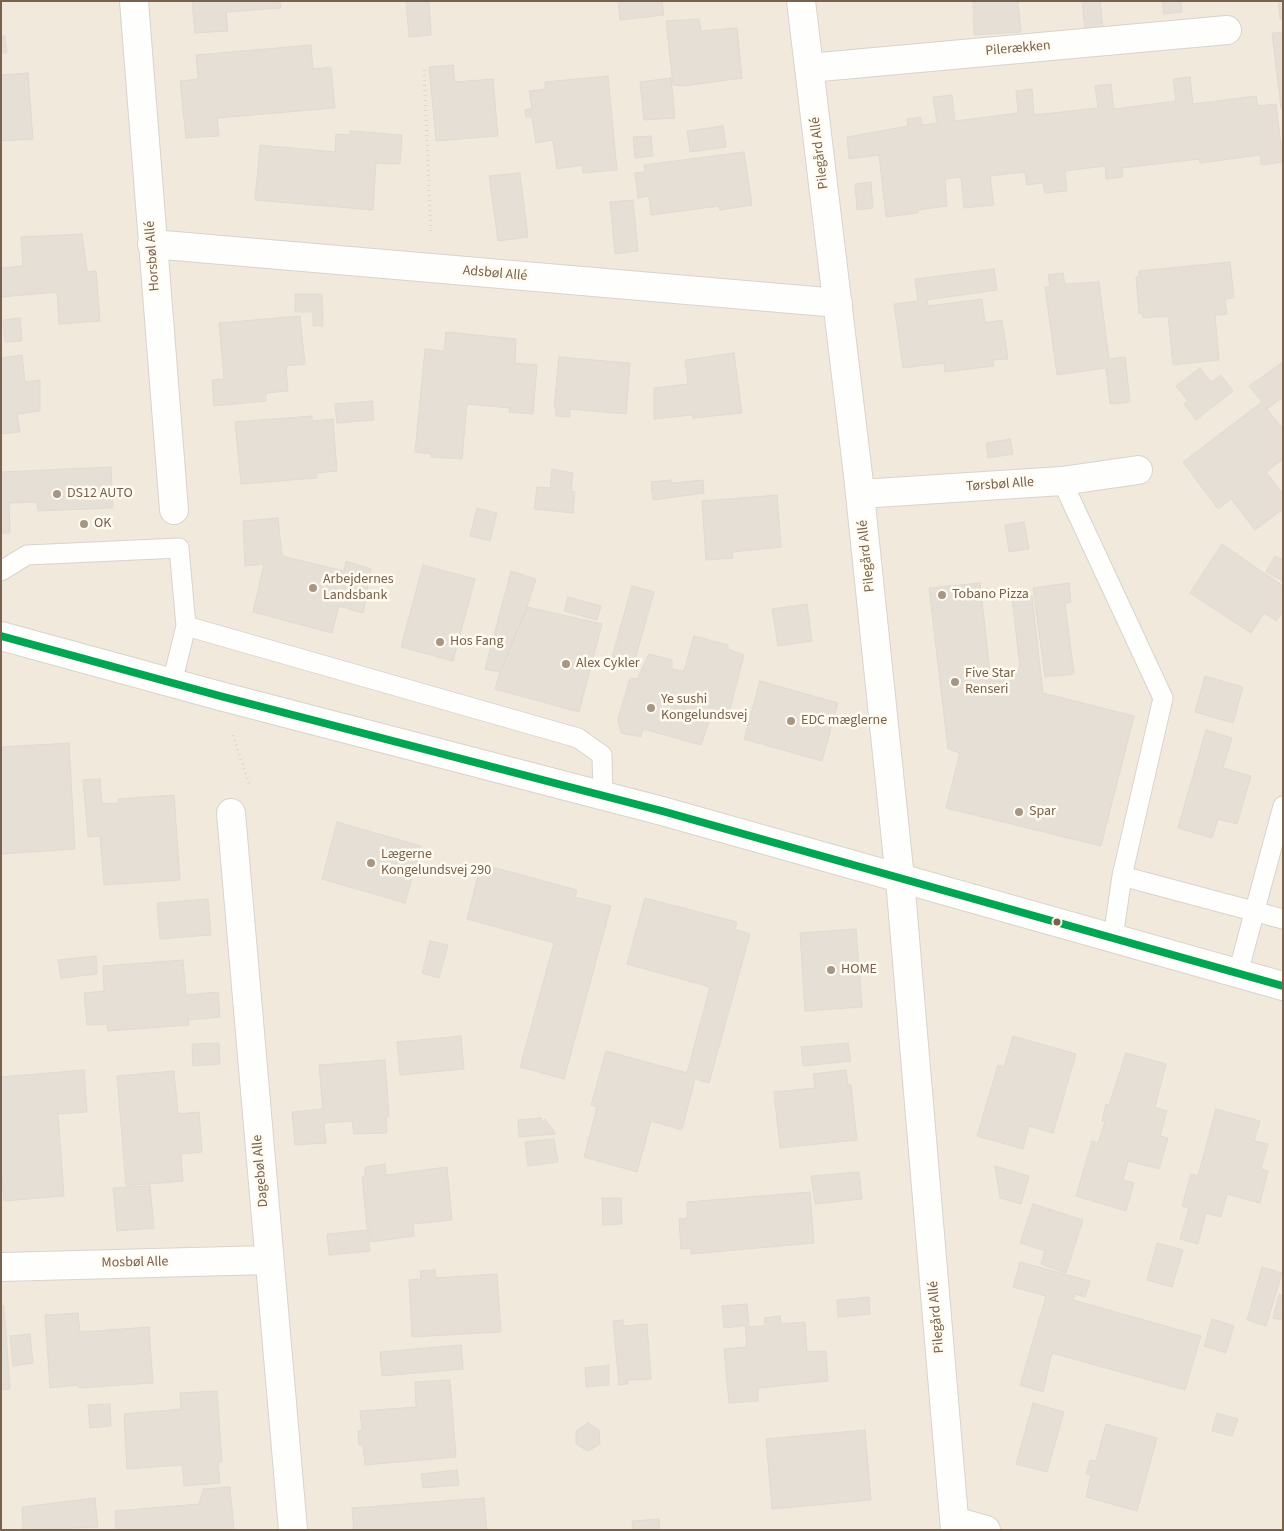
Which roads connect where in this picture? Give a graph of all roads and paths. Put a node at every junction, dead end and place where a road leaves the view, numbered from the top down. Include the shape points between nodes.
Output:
1 (134, 1) edge
2 (801, 1) edge
3 (1227, 30) dead end
4 (809, 68) junction
5 (424, 70) dead end
6 (152, 244) junction
7 (433, 268) junction
8 (838, 303) junction
9 (1138, 470) dead end
10 (1062, 481) junction
11 (860, 494) junction
12 (174, 510) dead end
13 (1, 571) edge
14 (186, 626) junction
15 (1, 636) edge
16 (172, 683) junction
17 (220, 696) junction
18 (603, 796) junction
19 (1283, 806) edge
20 (231, 813) joint
21 (1122, 876) junction
22 (900, 880) junction
23 (1254, 911) junction
24 (1283, 919) edge
25 (1113, 938) junction
26 (1238, 973) junction
27 (1283, 986) edge
28 (268, 1260) junction
29 (1, 1267) edge
30 (955, 1525) edge
31 (293, 1530) edge
32 (986, 1530) edge

1 - 6 street, Horsbøl Allé
2 - 4 street, Pilegård Allé
3 - 4 street, Pilerækken
4 - 8 street, Pilegård Allé
5 - 7 path
6 - 7 street, Adsbøl Allé
6 - 12 street, Horsbøl Allé
7 - 8 street, Adsbøl Allé
8 - 11 street, Pilegård Allé
9 - 10 street, Tørsbøl Alle
10 - 11 street, Tørsbøl Alle
10 - 21 lane via 1163,698
11 - 22 street, Pilegård Allé
13 - 14 lane via 27,555 179,548
14 - 16 lane
14 - 18 lane via 578,738 602,755
15 - 16 street
16 - 17 street
17 - 18 street
17 - 20 path via 249,784
18 - 22 street
19 - 23 lane
20 - 28 street, Dagebøl Alle
21 - 23 lane
21 - 25 lane
22 - 25 street
22 - 30 street, Pilegård Allé
23 - 24 lane
23 - 26 lane
25 - 26 street
26 - 27 street
28 - 29 street, Mosbøl Alle
28 - 31 street, Dagebøl Alle
30 - 32 street

